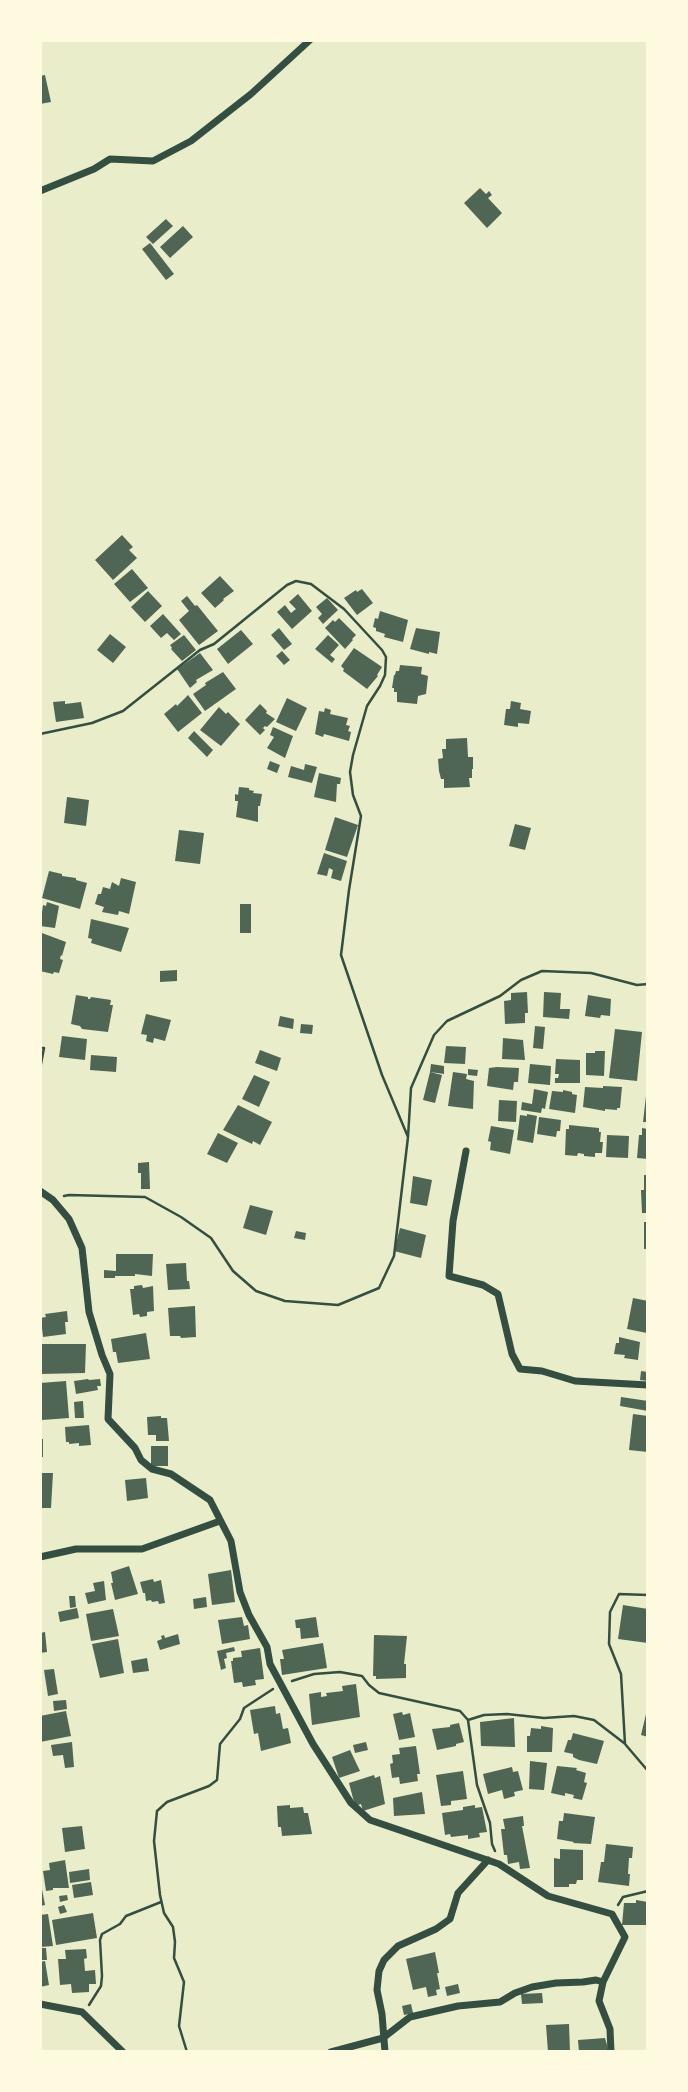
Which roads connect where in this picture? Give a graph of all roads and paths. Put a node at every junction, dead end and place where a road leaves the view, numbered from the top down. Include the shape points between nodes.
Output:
1 (310, 40) edge
2 (40, 191) edge
3 (40, 734) edge
4 (648, 984) edge
5 (40, 1048) edge
6 (40, 1069) edge
7 (408, 1137) junction
8 (466, 1151) dead end
9 (40, 1191) edge
10 (53, 1200) junction
11 (648, 1385) edge
12 (220, 1521) junction
13 (40, 1557) edge
14 (648, 1595) edge
15 (282, 1684) junction
16 (468, 1720) junction
17 (625, 1744) junction
18 (648, 1771) edge
19 (488, 1860) junction
20 (499, 1864) junction
21 (648, 1891) edge
22 (161, 1902) junction
23 (612, 1914) junction
24 (603, 1982) junction
25 (40, 2004) edge
26 (82, 2012) junction
27 (383, 2038) junction
28 (123, 2052) edge
29 (187, 2052) edge
30 (331, 2052) edge
31 (385, 2052) edge
32 (611, 2052) edge

1 - 2 street via 191,141 153,161 110,159
3 - 7 path via 123,711 296,581 311,584 344,609 382,650 385,675 367,706 350,772 361,816 341,955
4 - 7 path via 542,971 447,1021 434,1035 411,1088
5 - 6 path via 44,1048
7 - 10 path via 394,1255 379,1288 338,1305 285,1301 256,1291 233,1271 211,1238 145,1197 69,1195
8 - 11 street via 449,1276 498,1294 520,1369 575,1381
9 - 10 street
10 - 12 street via 69,1219 82,1248 89,1312 110,1374 108,1419 152,1469 171,1474 210,1500
12 - 13 street via 142,1549 76,1549
12 - 15 street via 231,1541 240,1592
14 - 17 path via 619,1594 610,1612 609,1644 621,1674
15 - 16 path via 314,1674 362,1676 379,1693 460,1711
15 - 19 street via 351,1803 370,1820
15 - 22 path via 244,1708 220,1744 217,1780 157,1811 154,1841
16 - 17 path via 484,1714 574,1716 594,1720
16 - 20 path via 477,1785
17 - 18 path
19 - 20 street
19 - 27 street via 458,1893 450,1919 383,1959 377,1990
20 - 23 street via 548,1896
21 - 23 path via 623,1897
22 - 26 path via 126,1916 102,1934 101,1986
22 - 29 path via 173,1927 174,1958 184,1982 179,2026
23 - 24 street via 625,1937
24 - 27 street via 532,1987 500,2002 410,2017
24 - 32 street via 599,2001 610,2029
25 - 26 street
26 - 28 street
27 - 30 street
27 - 31 street

